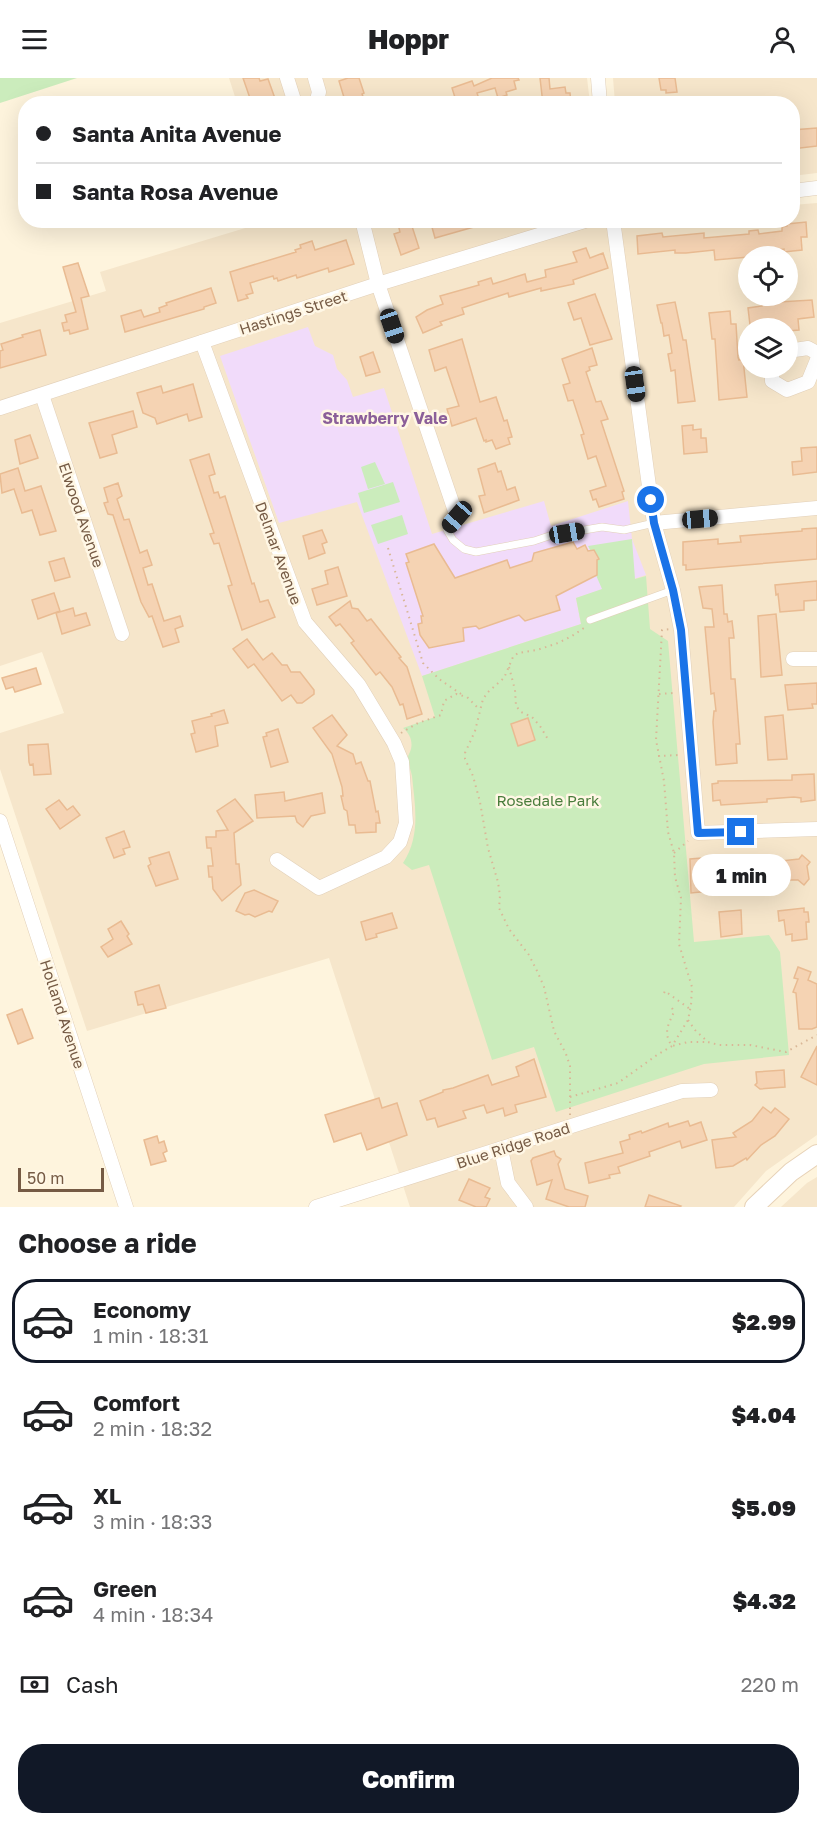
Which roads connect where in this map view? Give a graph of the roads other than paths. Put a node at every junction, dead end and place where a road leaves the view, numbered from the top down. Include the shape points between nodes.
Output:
1 (287, 78) edge
2 (315, 78) edge
3 (598, 78) edge
4 (293, 96) edge
5 (318, 96) edge
6 (599, 96) edge
7 (817, 188) edge
8 (800, 190) edge
9 (364, 228) edge
10 (562, 228) edge
11 (614, 228) edge
12 (378, 284) junction
13 (202, 342) junction
14 (798, 350) edge
15 (817, 352) edge
16 (817, 360) edge
17 (772, 378) edge
18 (42, 395) junction
19 (0, 408) edge
20 (817, 508) edge
21 (457, 517) joint
22 (654, 523) junction
23 (673, 590) junction
24 (590, 620) road end
25 (122, 634) dead end
26 (817, 659) edge
27 (793, 660) dead end
28 (0, 821) edge
29 (817, 829) edge
30 (277, 860) dead end
31 (711, 1090) dead end
32 (501, 1149) junction
33 (817, 1154) edge
34 (126, 1207) edge
35 (316, 1207) edge
36 (526, 1207) edge
37 (754, 1207) edge

1 - 4 street
2 - 5 street
3 - 6 street
7 - 8 street
9 - 12 street
10 - 12 street, Hastings Street
11 - 22 street
12 - 13 street, Hastings Street
12 - 21 street
13 - 18 street, Hastings Street
13 - 30 street, Delmar Avenue via 305,622 358,686 402,762 406,824 400,842 386,857 318,888
14 - 15 street
16 - 17 street via 808,382 787,390
18 - 19 street, Hastings Street
18 - 25 street, Elwood Avenue
20 - 22 street
21 - 22 lane via 447,530 464,549 476,552 602,527 624,530
22 - 23 street
23 - 24 lane
23 - 29 street via 681,629 698,833
26 - 27 street
28 - 34 street, Holland Avenue
31 - 32 street, Blue Ridge Road via 682,1090
32 - 35 street, Blue Ridge Road
32 - 36 street via 508,1184
33 - 37 main road

